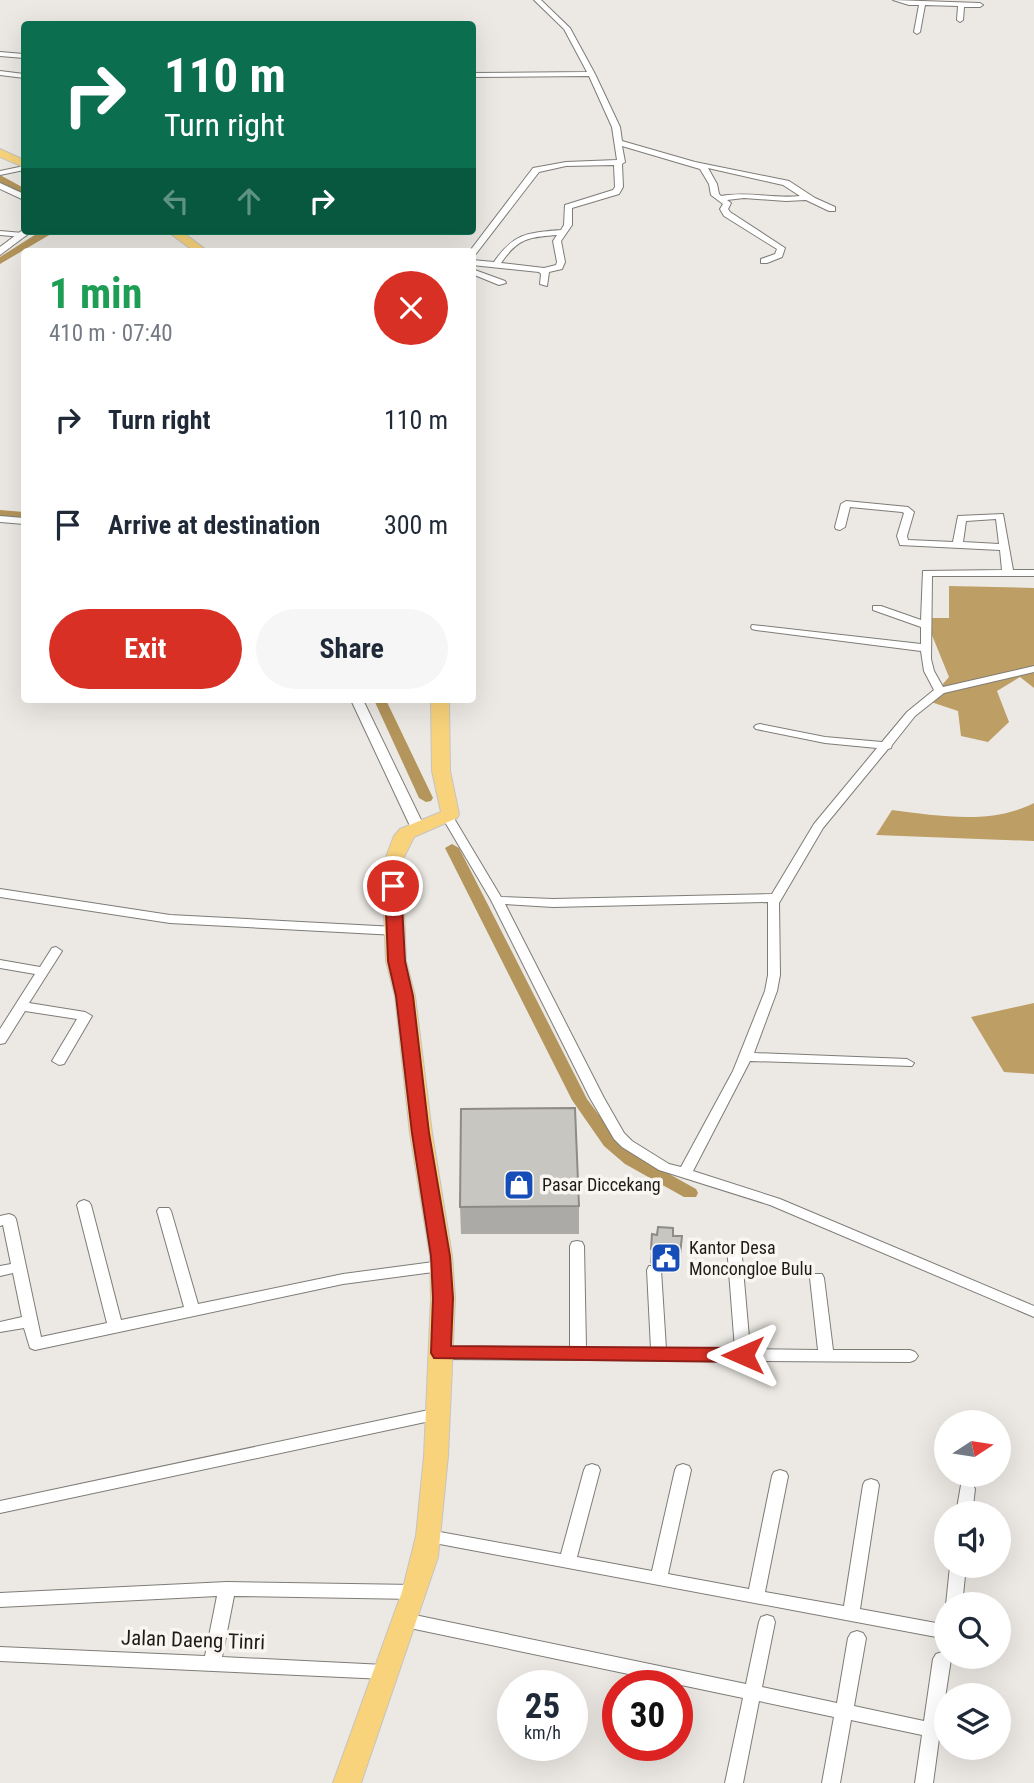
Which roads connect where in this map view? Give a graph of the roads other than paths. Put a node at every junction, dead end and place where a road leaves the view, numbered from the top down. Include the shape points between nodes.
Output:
1 (537, 0) edge
2 (896, 0) edge
3 (922, 4) junction
4 (961, 5) junction
5 (981, 5) dead end
6 (960, 19) dead end
7 (917, 32) dead end
8 (0, 54) edge
9 (21, 57) edge
10 (1, 72) edge
11 (592, 74) junction
12 (21, 75) edge
13 (476, 75) edge
14 (618, 142) junction
15 (0, 153) edge
16 (618, 163) junction
17 (21, 164) edge
18 (694, 164) junction
19 (21, 167) edge
20 (0, 173) edge
21 (0, 186) edge
22 (21, 196) edge
23 (808, 197) junction
24 (722, 198) junction
25 (832, 209) dead end
26 (563, 232) junction
27 (0, 233) edge
28 (21, 233) edge
29 (22, 235) edge
30 (179, 235) edge
31 (197, 248) edge
32 (476, 248) edge
33 (0, 252) edge
34 (764, 261) dead end
35 (476, 262) edge
36 (496, 265) junction
37 (544, 271) junction
38 (476, 273) edge
39 (502, 283) dead end
40 (544, 284) dead end
41 (0, 519) edge
42 (21, 521) edge
43 (840, 527) dead end
44 (958, 546) junction
45 (1003, 547) junction
46 (1008, 573) junction
47 (1034, 573) edge
48 (877, 608) dead end
49 (925, 625) junction
50 (756, 627) dead end
51 (925, 648) junction
52 (1034, 669) edge
53 (940, 691) junction
54 (358, 703) edge
55 (440, 703) edge
56 (760, 727) dead end
57 (887, 746) junction
58 (447, 817) junction
59 (418, 828) junction
60 (0, 893) edge
61 (775, 898) junction
62 (497, 900) junction
63 (396, 931) junction
64 (56, 951) dead end
65 (0, 964) edge
66 (43, 971) junction
67 (21, 1006) junction
68 (0, 1040) edge
69 (745, 1057) junction
70 (59, 1061) dead end
71 (907, 1063) dead end
72 (684, 1174) junction
73 (84, 1205) dead end
74 (164, 1210) dead end
75 (0, 1221) edge
76 (577, 1246) dead end
77 (734, 1246) dead end
78 (441, 1266) junction
79 (19, 1267) junction
80 (654, 1270) dead end
81 (0, 1271) edge
82 (817, 1278) dead end
83 (193, 1311) junction
84 (1034, 1312) edge
85 (30, 1321) junction
86 (0, 1327) edge
87 (115, 1327) junction
88 (441, 1353) junction
89 (579, 1354) junction
90 (659, 1354) junction
91 (743, 1355) junction
92 (826, 1356) junction
93 (910, 1356) dead end
94 (438, 1414) junction
95 (592, 1470) dead end
96 (683, 1470) dead end
97 (779, 1476) dead end
98 (871, 1485) dead end
99 (967, 1489) dead end
100 (966, 1501) edge
101 (0, 1507) edge
102 (429, 1536) junction
103 (567, 1562) junction
104 (659, 1579) junction
105 (226, 1589) junction
106 (415, 1592) junction
107 (756, 1597) junction
108 (0, 1600) edge
109 (851, 1614) junction
110 (405, 1620) junction
111 (767, 1622) dead end
112 (934, 1630) edge
113 (857, 1637) dead end
114 (0, 1654) edge
115 (213, 1661) junction
116 (385, 1672) junction
117 (752, 1692) junction
118 (844, 1712) junction
119 (934, 1730) edge
120 (934, 1748) edge
121 (347, 1783) edge
122 (734, 1783) edge
123 (831, 1783) edge
124 (924, 1783) edge

1 - 11 street via 567,28
2 - 3 street
3 - 4 street
3 - 7 street
4 - 5 street
4 - 6 street
8 - 9 street
10 - 12 street
11 - 13 street
11 - 14 street
14 - 16 street
14 - 18 street
15 - 17 main road
16 - 26 street via 619,189 568,207
16 - 32 street via 536,170
18 - 23 street via 786,183
18 - 24 street via 706,170 715,195
19 - 20 street
21 - 22 street
23 - 24 street via 783,201 747,194
23 - 25 street
24 - 34 street via 727,214 781,248 779,255
26 - 36 street via 520,236
26 - 37 street via 557,241 560,265
27 - 28 street
29 - 33 street
30 - 31 main road
35 - 36 street
36 - 37 street
37 - 40 street
38 - 39 street
41 - 42 street
43 - 44 street via 846,505 905,509 909,512 902,542
44 - 45 street
44 - 45 street via 961,518 1000,511
45 - 46 street
46 - 47 street
46 - 49 street via 927,573
48 - 49 street
49 - 51 street
50 - 51 street
51 - 53 street via 929,671
52 - 53 street
53 - 57 street via 912,714
54 - 59 street
55 - 58 main road via 441,771 451,807
56 - 57 street
57 - 61 street via 818,827
58 - 59 main road
58 - 62 street
59 - 63 main road via 407,833 396,850
60 - 63 street via 170,919
61 - 62 street
61 - 69 street via 771,912 773,982
62 - 72 street via 619,1136 643,1156
63 - 78 main road via 396,961 405,996
64 - 66 street
65 - 66 street
66 - 67 street
67 - 68 street
67 - 70 street via 85,1016
69 - 71 street
69 - 72 street
72 - 84 street via 775,1202
73 - 87 street
74 - 83 street
75 - 79 street via 9,1219
76 - 89 street
77 - 91 street
78 - 83 street via 343,1279
78 - 88 main road
79 - 81 street
79 - 85 street
80 - 90 street
82 - 92 street
83 - 87 street
85 - 86 street
85 - 87 street via 35,1344
88 - 89 street
88 - 94 main road
89 - 90 street
90 - 91 street
91 - 92 street
92 - 93 street
94 - 101 street
94 - 102 main road
95 - 103 street
96 - 104 street
97 - 107 street
98 - 109 street
99 - 100 street
102 - 103 street
102 - 106 main road
103 - 104 street
104 - 107 street
105 - 106 street
105 - 108 street
105 - 115 street
106 - 110 main road
107 - 109 street
109 - 112 street
110 - 116 main road
110 - 117 street
111 - 117 street
113 - 118 street
114 - 115 street, Jalan Daeng Tinri
115 - 116 street, Jalan Daeng Tinri
116 - 121 main road
117 - 118 street
117 - 122 street
118 - 119 street
118 - 123 street
120 - 124 street

